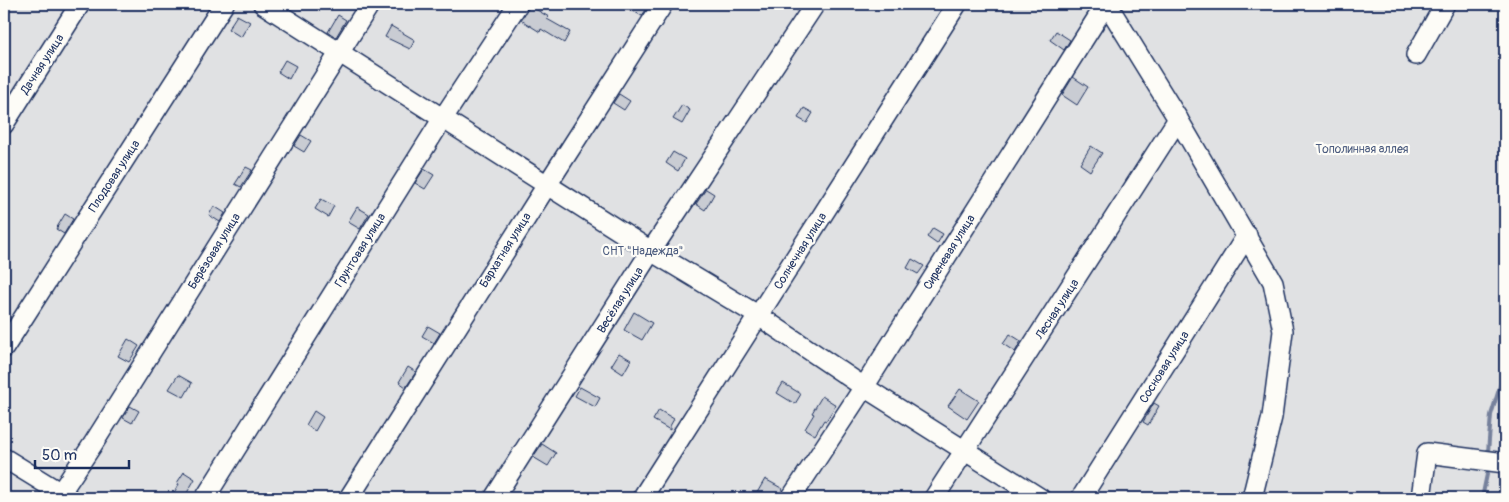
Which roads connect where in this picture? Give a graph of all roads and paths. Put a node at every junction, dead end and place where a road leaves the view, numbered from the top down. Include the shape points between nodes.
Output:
1 (80, 4) edge
2 (224, 4) edge
3 (263, 4) edge
4 (370, 4) edge
5 (518, 4) edge
6 (663, 4) edge
7 (815, 4) edge
8 (957, 4) edge
9 (1106, 4) edge
10 (1445, 4) edge
11 (339, 52) junction
12 (1416, 55) dead end
13 (444, 118) junction
14 (1178, 119) junction
15 (4, 124) edge
16 (546, 185) junction
17 (1247, 235) junction
18 (651, 251) junction
19 (760, 316) junction
20 (4, 348) edge
21 (864, 387) junction
22 (965, 450) junction
23 (4, 458) edge
24 (1505, 463) edge
25 (62, 496) edge
26 (205, 498) edge
27 (349, 498) edge
28 (494, 498) edge
29 (642, 498) edge
30 (791, 498) edge
31 (934, 498) edge
32 (1040, 498) edge
33 (1081, 498) edge
34 (1252, 498) edge
35 (1421, 498) edge

1 - 15 street, Дачная улица
2 - 20 street, Плодовая улица
3 - 11 street
4 - 11 street, Берёзовая улица
5 - 13 street, Грунтовая улица
6 - 16 street, Бархатная улица
7 - 18 street, Весёлая улица
8 - 19 street, Солнечная улица
9 - 14 street
9 - 21 street, Сиреневая улица
10 - 12 street
11 - 13 street
11 - 25 street, Берёзовая улица
13 - 16 street
13 - 26 street, Грунтовая улица
14 - 17 street
14 - 22 street, Лесная улица
16 - 18 street
16 - 27 street, Бархатная улица
17 - 33 street, Сосновая улица
17 - 34 street via 1273,282 1283,331 1272,417
18 - 19 street
18 - 28 street, Весёлая улица
19 - 21 street
19 - 29 street, Солнечная улица
21 - 22 street
21 - 30 street, Сиреневая улица
22 - 31 street, Лесная улица
22 - 32 street
23 - 25 street
24 - 35 street via 1427,453

